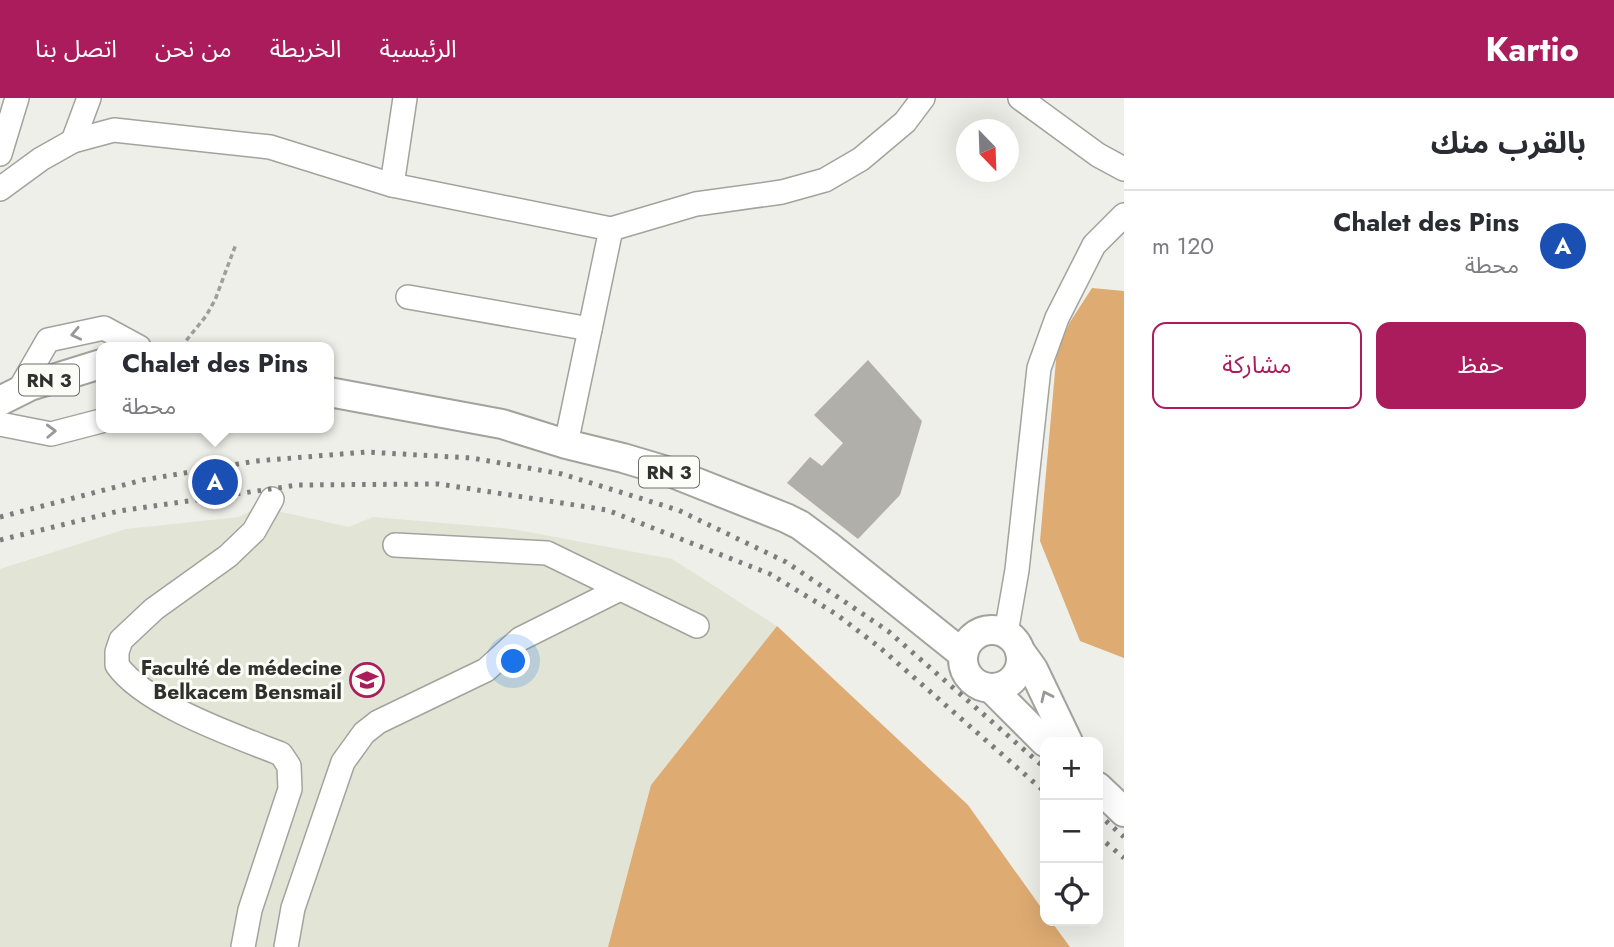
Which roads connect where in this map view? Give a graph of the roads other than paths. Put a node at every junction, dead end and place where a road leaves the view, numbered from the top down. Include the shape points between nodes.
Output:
1 (17, 98) edge
2 (89, 98) edge
3 (405, 98) edge
4 (923, 98) edge
5 (1020, 98) edge
6 (73, 141) junction
7 (0, 154) edge
8 (1124, 169) edge
9 (392, 185) junction
10 (0, 189) edge
11 (1124, 215) edge
12 (611, 229) junction
13 (408, 297) dead end
14 (590, 329) junction
15 (130, 342) edge
16 (96, 366) edge
17 (334, 392) edge
18 (9, 396) edge
19 (96, 422) edge
20 (0, 424) edge
21 (566, 444) junction
22 (272, 499) dead end
23 (395, 545) dead end
24 (620, 589) junction
25 (697, 626) dead end
26 (1013, 642) junction
27 (963, 654) junction
28 (990, 688) junction
29 (1040, 737) edge
30 (1066, 737) edge
31 (1103, 792) edge
32 (1124, 812) edge
33 (243, 947) edge
34 (286, 947) edge

1 - 7 street
2 - 6 street
3 - 9 street
4 - 12 street via 905,122 861,159 825,180 782,192 696,204
5 - 8 street
6 - 9 street via 114,130 270,146
6 - 10 street
9 - 12 street
11 - 26 street via 1094,245 1057,317 1040,368
12 - 14 street
13 - 14 street
14 - 21 street
15 -> 18 street via 104,328 48,340
16 - 18 main road, RN 3
17 - 21 main road, RN 3 via 502,424
20 -> 19 street via 51,434
21 - 27 main road, RN 3 via 670,472 800,524
22 - 33 street via 254,531 228,556 154,609 121,640 117,652 117,665 134,685 186,715 281,754 289,766 290,789 250,910
23 - 24 street via 547,553
24 - 25 street
24 - 34 street via 520,639 486,670 364,733 343,762 293,908
26 - 27 main road via 990,629 969,640
26 - 28 main road via 1021,660 1015,677
30 -> 26 main road via 1033,669
27 - 28 main road via 969,677
28 - 29 main road
31 - 32 main road

